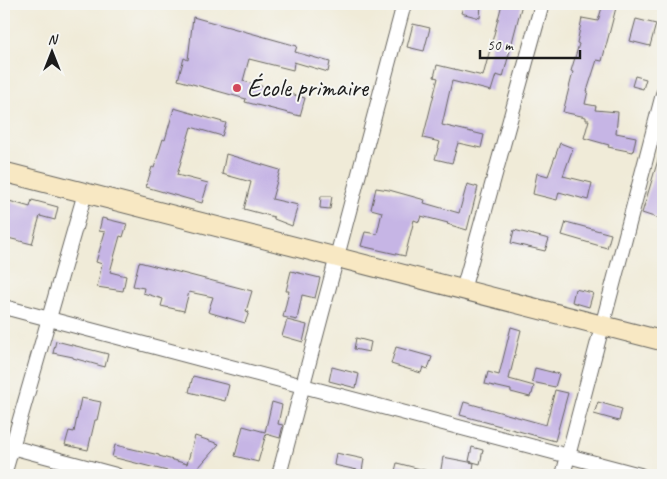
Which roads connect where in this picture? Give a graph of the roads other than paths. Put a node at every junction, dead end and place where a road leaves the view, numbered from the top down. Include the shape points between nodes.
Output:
1 (404, 4) edge
2 (542, 4) edge
3 (663, 94) edge
4 (4, 172) edge
5 (85, 193) junction
6 (336, 257) junction
7 (463, 290) junction
8 (4, 307) edge
9 (49, 319) junction
10 (602, 326) junction
11 (663, 341) edge
12 (302, 386) junction
13 (8, 446) edge
14 (568, 456) junction
15 (4, 475) edge
16 (116, 475) edge
17 (279, 475) edge
18 (563, 475) edge
19 (640, 475) edge

1 - 6 street
2 - 7 street
3 - 10 street
4 - 5 street
5 - 6 street
5 - 9 street
6 - 7 street
6 - 12 street
7 - 10 street
8 - 9 street
9 - 12 street
9 - 13 street
10 - 11 street
10 - 14 street
12 - 14 street
12 - 17 street
13 - 15 street
13 - 16 street
14 - 18 street
14 - 19 street

